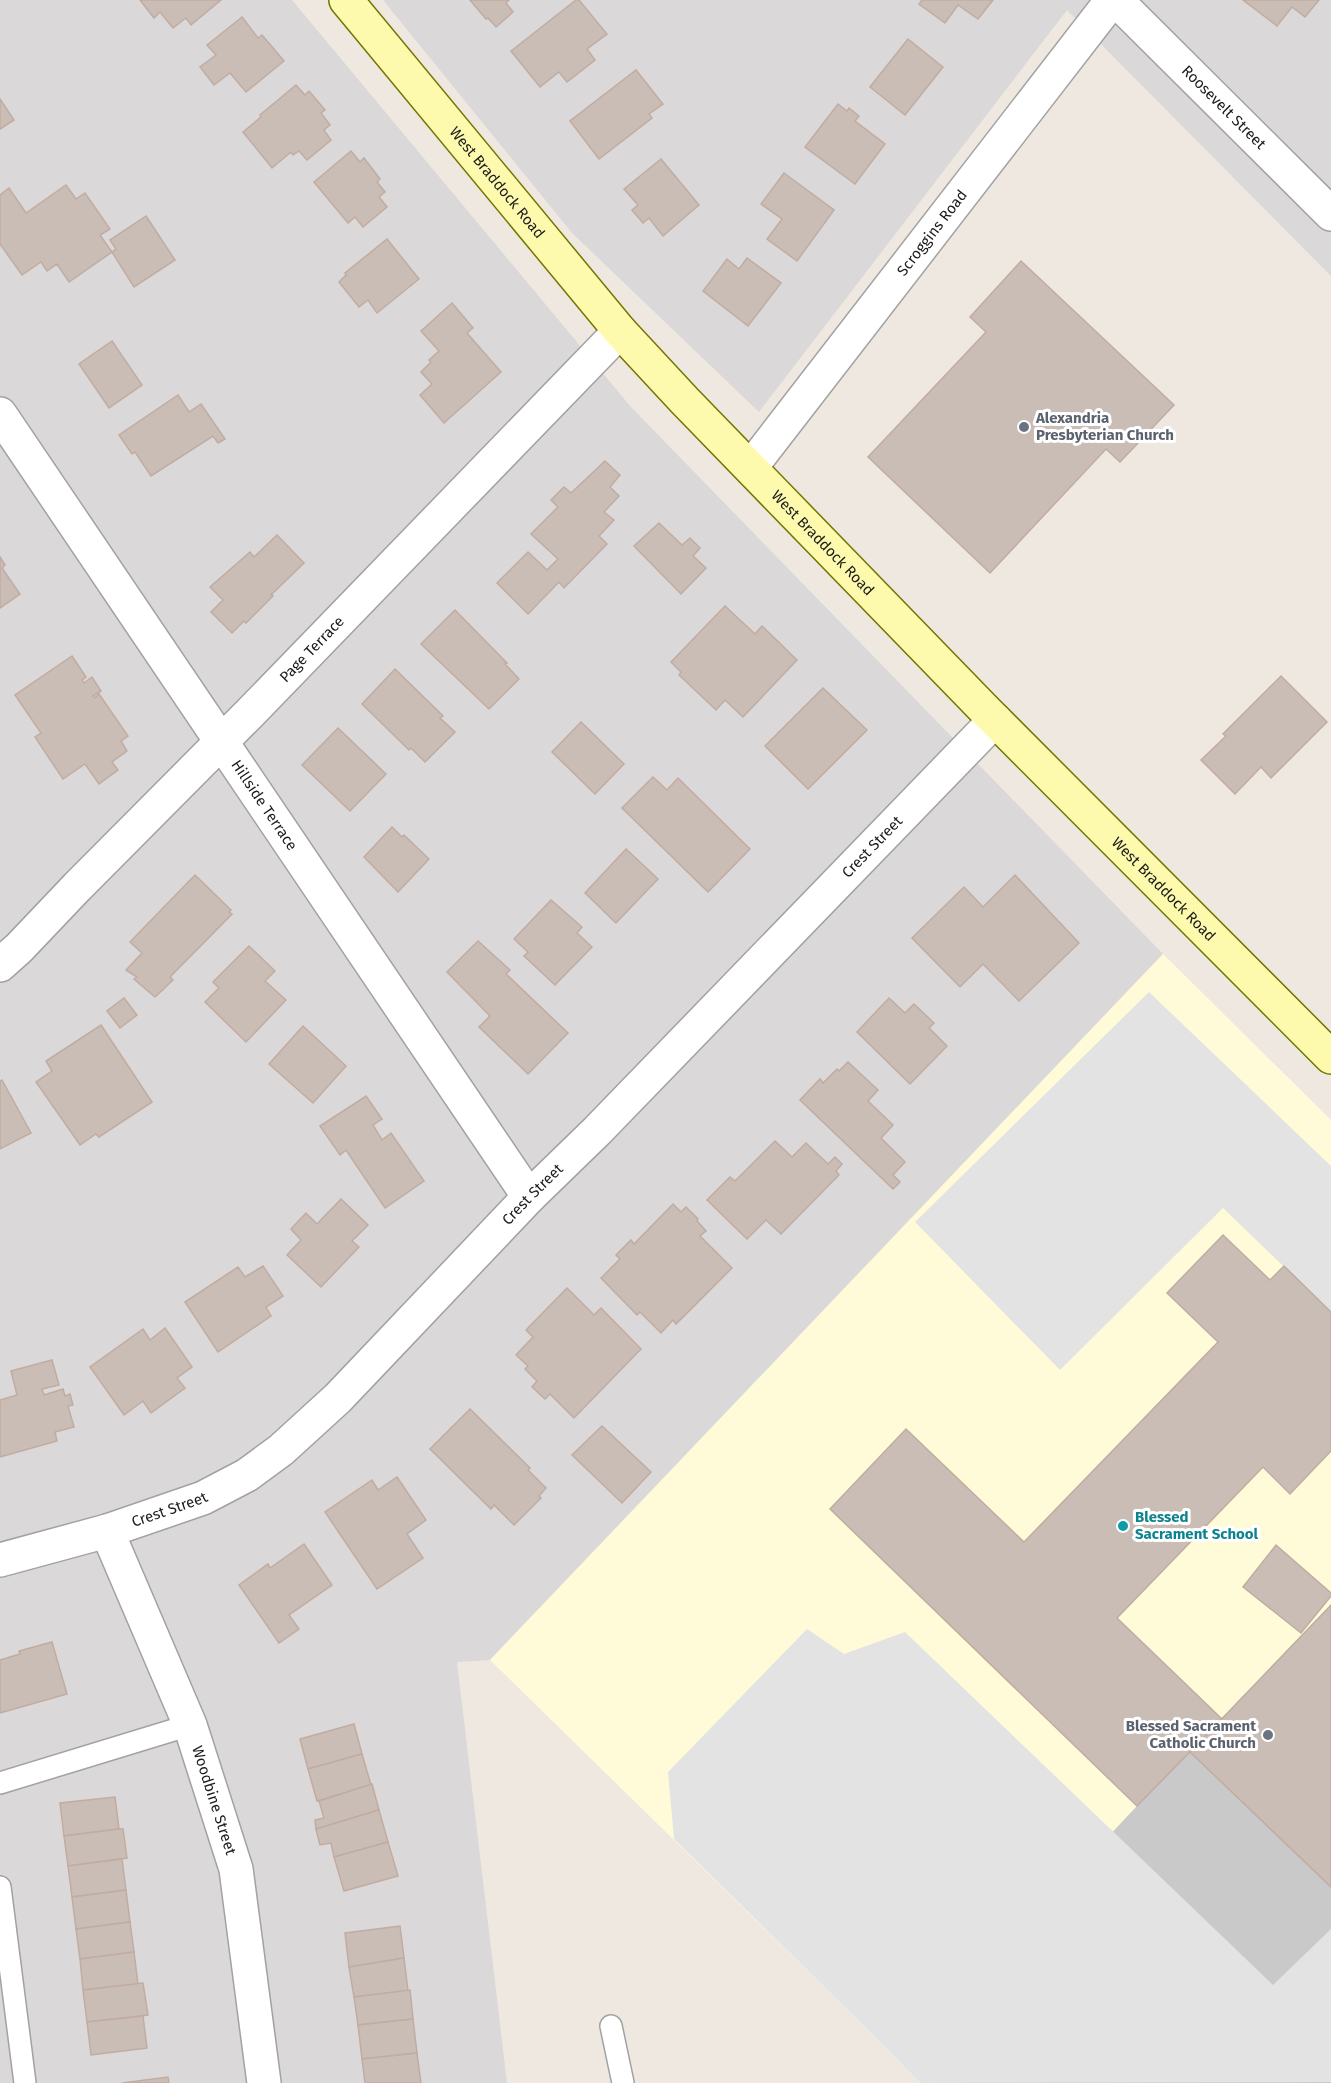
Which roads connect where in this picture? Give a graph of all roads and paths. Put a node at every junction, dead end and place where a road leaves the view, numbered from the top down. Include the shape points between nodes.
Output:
1 (346, 0) edge
2 (1114, 0) edge
3 (1331, 214) edge
4 (620, 331) junction
5 (0, 414) edge
6 (751, 467) junction
7 (995, 720) junction
8 (221, 742) junction
9 (0, 965) edge
10 (1331, 1057) edge
11 (529, 1197) junction
12 (107, 1530) junction
13 (0, 1560) edge
14 (190, 1725) junction
15 (0, 1783) edge
16 (0, 1887) edge
17 (611, 2026) dead end
18 (25, 2083) edge
19 (264, 2083) edge
20 (623, 2083) edge

1 - 4 main road, West Braddock Road
2 - 3 street, Roosevelt Street
2 - 6 street, Scroggins Road
4 - 6 main road, West Braddock Road
4 - 8 street, Page Terrace
5 - 8 street, Hillside Terrace
6 - 7 main road, West Braddock Road
7 - 10 main road, West Braddock Road
7 - 11 street, Crest Street
8 - 9 street, Page Terrace
8 - 11 street, Hillside Terrace
11 - 12 street, Crest Street via 338,1398 281,1449 247,1475 203,1498
12 - 13 street, Crest Street
12 - 14 street, Woodbine Street
14 - 15 lane
14 - 19 street, Woodbine Street via 236,1869
16 - 18 lane
17 - 20 lane

